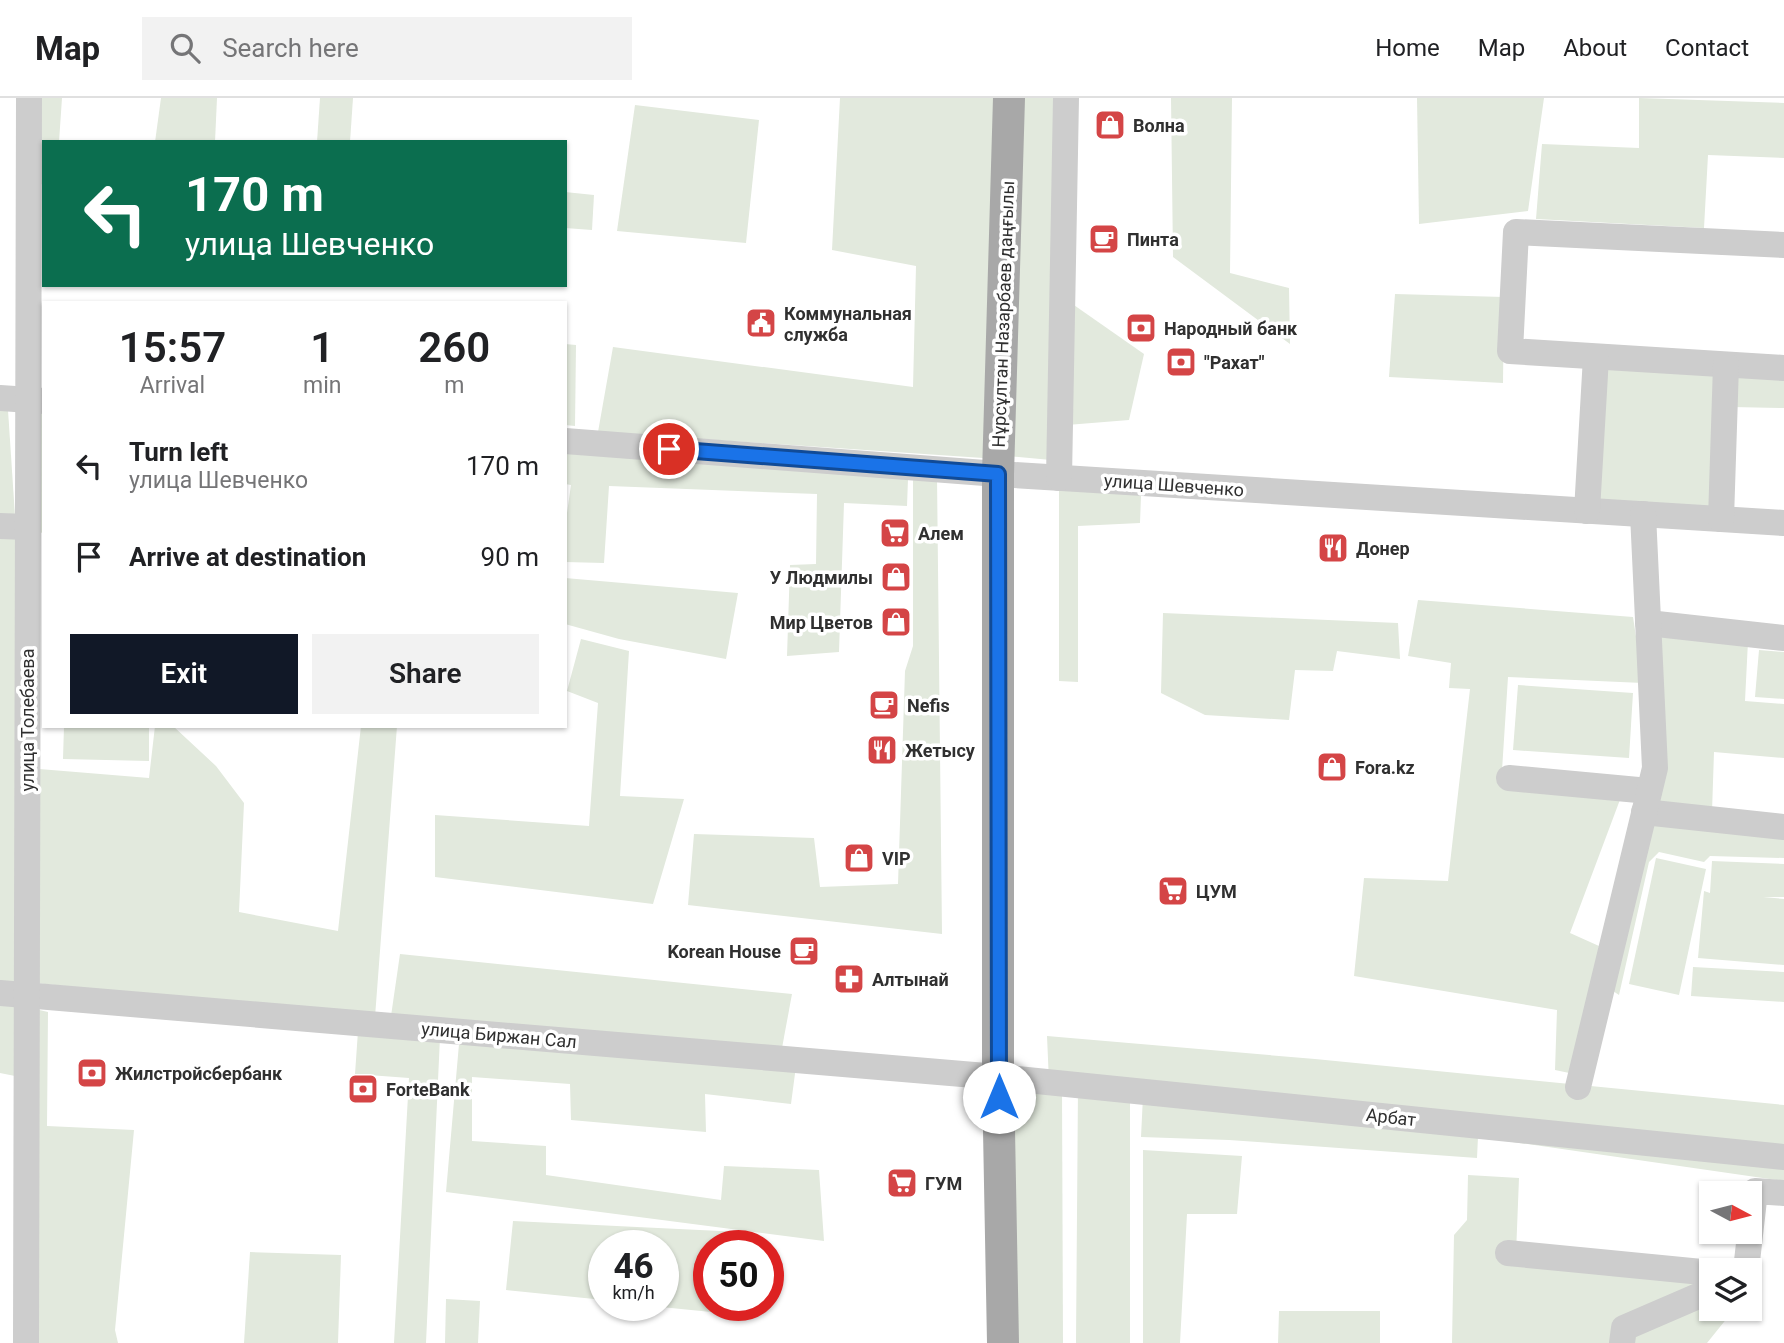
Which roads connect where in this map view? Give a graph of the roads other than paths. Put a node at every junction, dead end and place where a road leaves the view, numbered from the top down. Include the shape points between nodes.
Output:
1 (29, 98) edge
2 (1009, 98) edge
3 (1066, 98) edge
4 (1784, 245) edge
5 (1595, 357) junction
6 (1726, 365) junction
7 (1784, 368) edge
8 (0, 398) edge
9 (35, 400) edge
10 (567, 441) edge
11 (998, 474) junction
12 (1059, 478) junction
13 (1587, 511) junction
14 (1643, 514) junction
15 (1721, 519) junction
16 (1784, 523) edge
17 (0, 526) edge
18 (27, 527) junction
19 (1648, 624) junction
20 (1784, 638) edge
21 (1509, 778) dead end
22 (1647, 801) junction
23 (1784, 827) edge
24 (0, 993) edge
25 (26, 996) junction
26 (998, 1077) junction
27 (1578, 1087) dead end
28 (1784, 1157) edge
29 (1784, 1193) edge
30 (1508, 1253) dead end
31 (1747, 1258) edge
32 (1699, 1272) edge
33 (1699, 1296) edge
34 (26, 1343) edge
35 (1003, 1343) edge
36 (1622, 1343) edge

1 - 9 street, улица Толебаева
2 - 11 main road, Нұрсұлтан Назарбаев даңғылы
3 - 12 street
4 - 5 street via 1516,232 1510,351
5 - 6 street
5 - 13 street
6 - 7 street
6 - 15 street
8 - 9 street
9 - 18 street, улица Толебаева
10 - 11 street, улица Шевченко
11 - 12 street, улица Шевченко
11 - 26 main road, Нұрсұлтан Назарбаев даңғылы
12 - 13 street, улица Шевченко
13 - 14 street, улица Шевченко
14 - 15 street, улица Шевченко
14 - 19 street
15 - 16 street, улица Шевченко
17 - 18 street
18 - 25 street, улица Толебаева
19 - 20 street
19 - 22 street via 1655,768
21 - 22 street
22 - 23 street
22 - 27 street
24 - 25 street, улица Биржан Сал
25 - 26 street, улица Биржан Сал
25 - 34 street, улица Толебаева
26 - 28 street, Арбат
26 - 35 main road, Нұрсұлтан Назарбаев даңғылы
29 - 31 street via 1755,1191
30 - 32 street
33 - 36 street via 1624,1328

